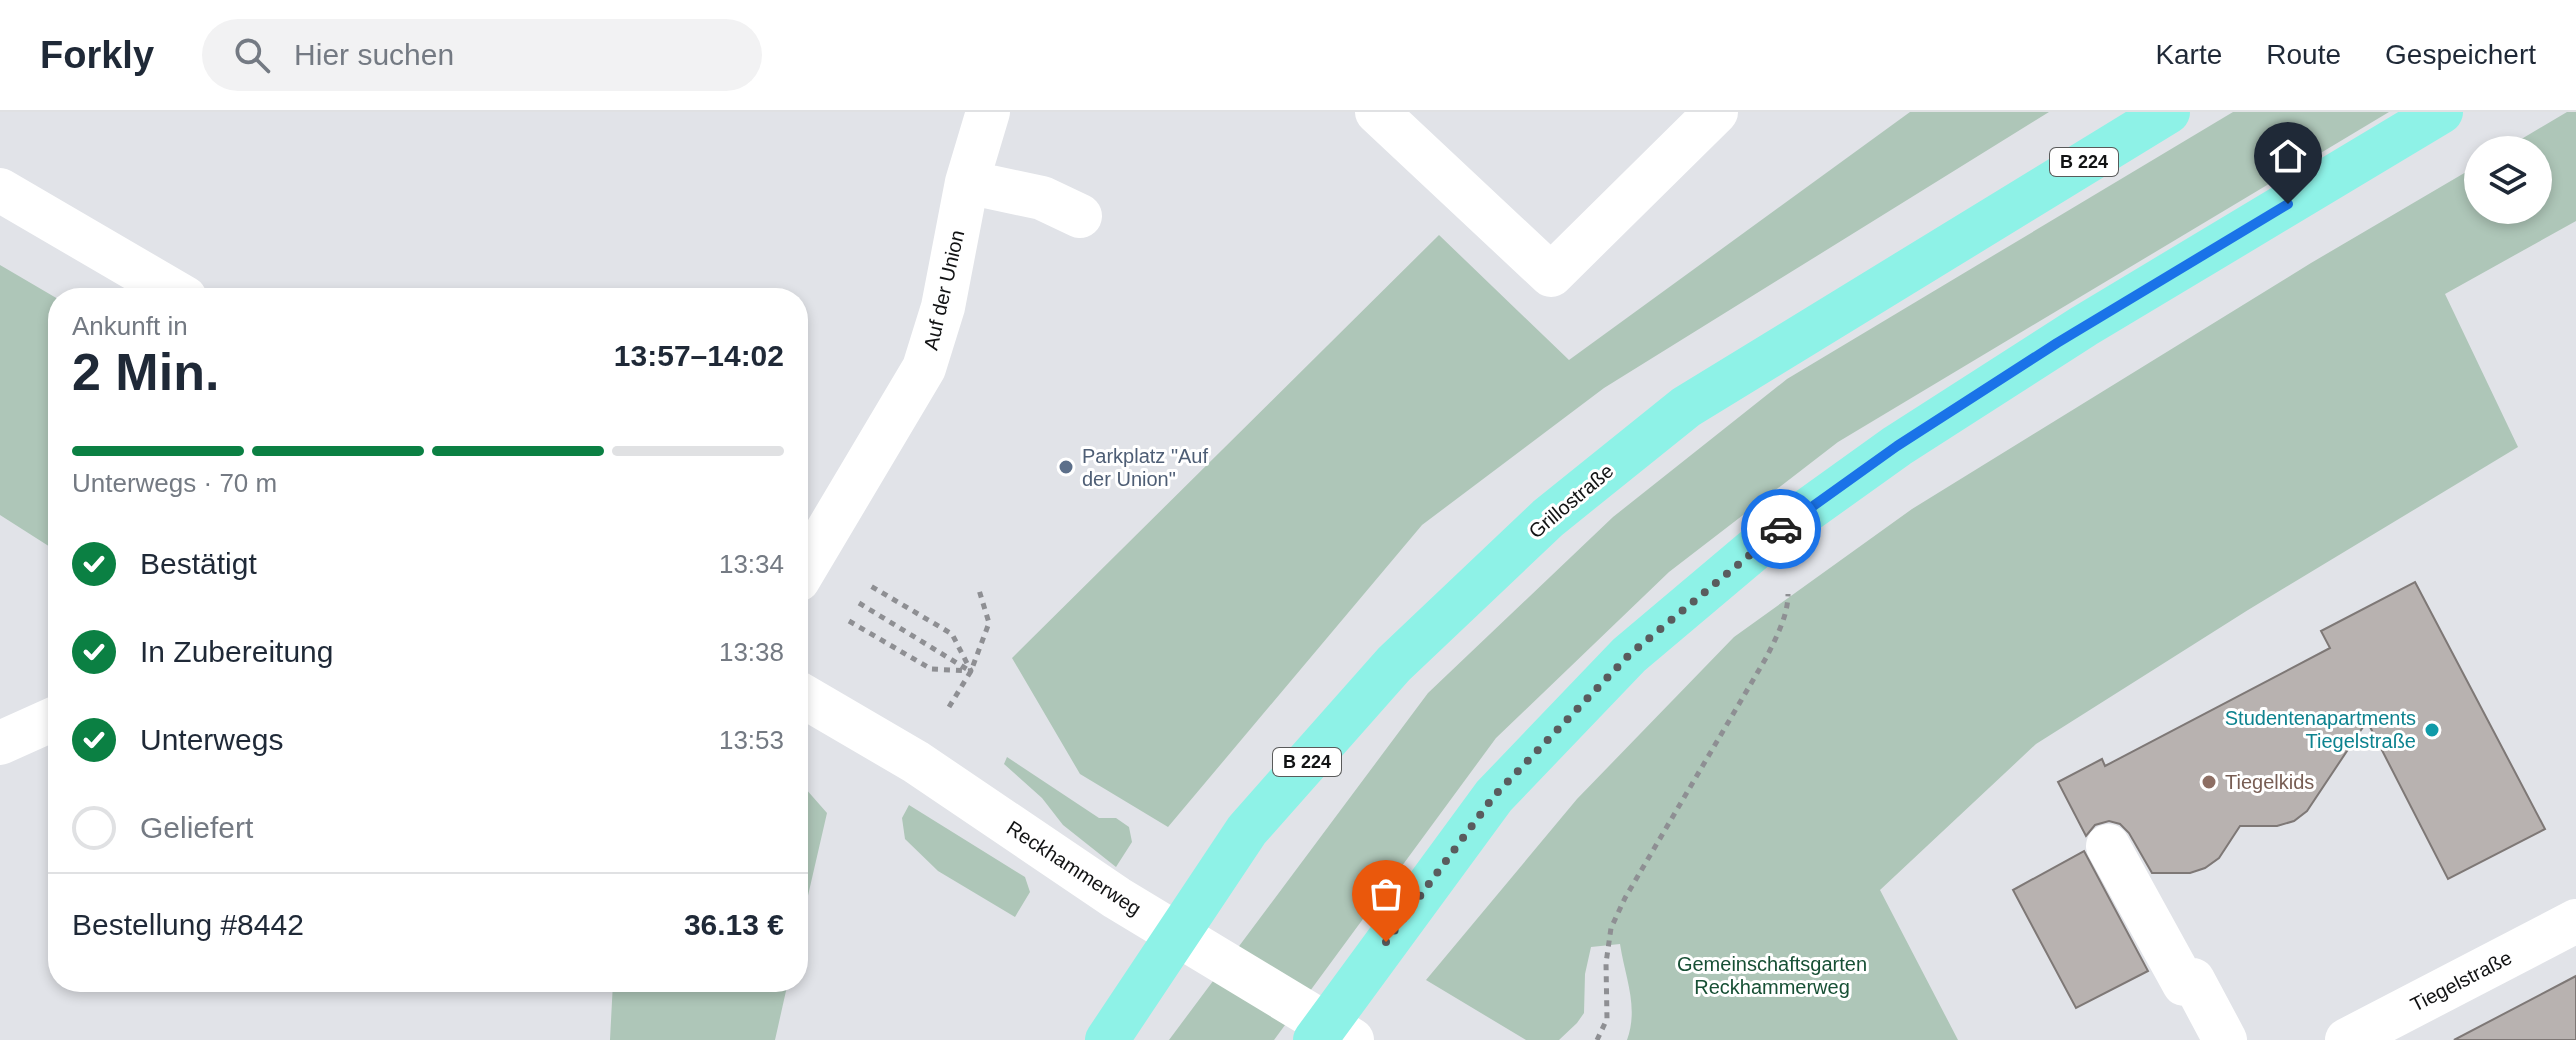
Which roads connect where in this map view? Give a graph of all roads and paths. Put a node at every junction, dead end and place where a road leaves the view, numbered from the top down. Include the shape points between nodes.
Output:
1 (988, 112) edge
2 (1377, 112) edge
3 (1716, 112) edge
4 (2168, 112) edge
5 (2441, 112) edge
6 (967, 182) junction
7 (0, 190) edge
8 (1080, 216) dead end
9 (168, 288) edge
10 (808, 563) edge
11 (869, 585) dead end
12 (1787, 585) dead end
13 (979, 590) dead end
14 (859, 603) dead end
15 (849, 621) dead end
16 (971, 671) junction
17 (808, 699) edge
18 (949, 707) dead end
19 (48, 721) edge
20 (0, 743) edge
21 (2108, 846) dead end
22 (2576, 921) edge
23 (1107, 1040) edge
24 (1315, 1040) edge
25 (1352, 1040) edge
26 (1597, 1040) edge
27 (2225, 1040) edge
28 (2347, 1040) edge

1 - 6 street, Auf der Union
2 - 3 street via 1551,275
4 - 23 main road, Grillostraße / B 224 via 1686,407 1548,518 1394,664 1247,830
5 - 24 main road via 2084,326 1897,446 1763,542 1629,655 1494,796
6 - 8 street via 1042,198
6 - 10 street, Auf der Union via 943,307 924,368
7 - 9 street
11 - 16 path via 952,634
12 - 26 path via 1788,604 1766,658 1611,928 1607,1019
13 - 16 path via 989,623
14 - 16 path
15 - 16 path via 931,669
16 - 18 path
17 - 25 street, Reckhammerweg via 916,762 1117,898
19 - 20 street
21 - 27 street via 2184,984 2193,980
22 - 28 street, Tiegelstraße

